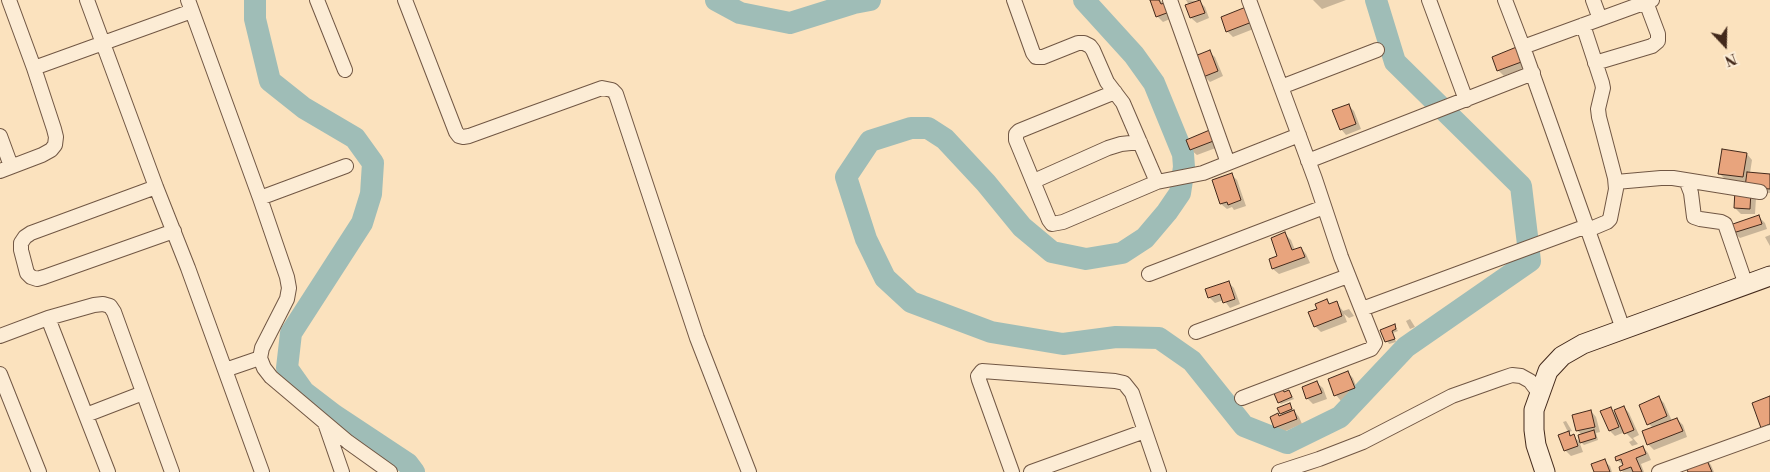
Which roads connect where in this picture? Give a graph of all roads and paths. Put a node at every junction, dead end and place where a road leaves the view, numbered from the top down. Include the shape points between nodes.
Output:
1 (9, 0) edge
2 (87, 0) edge
3 (318, 0) edge
4 (405, 0) edge
5 (1014, 0) edge
6 (1170, 0) edge
7 (1249, 0) edge
8 (1429, 0) edge
9 (1505, 0) edge
10 (1593, 0) edge
11 (1649, 1) edge
12 (190, 6) edge
13 (1600, 19) junction
14 (1583, 25) junction
15 (103, 43) junction
16 (1523, 47) junction
17 (1377, 50) dead end
18 (1595, 63) junction
19 (34, 68) junction
20 (345, 70) dead end
21 (1533, 73) junction
22 (1281, 87) junction
23 (1115, 92) junction
24 (1464, 100) junction
25 (1299, 135) junction
26 (0, 136) edge
27 (1140, 142) junction
28 (1308, 161) junction
29 (1228, 163) junction
30 (346, 166) dead end
31 (6, 168) edge
32 (1686, 180) junction
33 (1034, 181) junction
34 (1157, 182) junction
35 (1616, 182) junction
36 (156, 187) junction
37 (1760, 192) dead end
38 (260, 198) junction
39 (1324, 207) junction
40 (1588, 228) junction
41 (174, 231) junction
42 (1150, 274) dead end
43 (1348, 276) junction
44 (1770, 276) edge
45 (1746, 285) junction
46 (1362, 309) junction
47 (48, 318) junction
48 (1624, 329) junction
49 (1196, 332) dead end
50 (0, 336) edge
51 (260, 358) junction
52 (225, 370) junction
53 (0, 374) edge
54 (143, 393) junction
55 (1539, 393) junction
56 (1242, 398) dead end
57 (86, 415) junction
58 (324, 422) junction
59 (1145, 431) junction
60 (1770, 432) edge
61 (39, 472) edge
62 (108, 472) edge
63 (172, 472) edge
64 (262, 472) edge
65 (342, 472) edge
66 (390, 472) edge
67 (750, 472) edge
68 (1012, 472) edge
69 (1031, 472) edge
70 (1159, 472) edge
71 (1279, 472) edge
72 (1544, 472) edge
73 (1659, 472) edge

1 - 19 street
2 - 15 street
3 - 20 street
4 - 67 street via 459,136 469,136 602,88 616,94 697,338
5 - 23 street via 1036,57 1084,43 1093,50
6 - 29 street
7 - 22 street
8 - 24 street
9 - 16 street
10 - 13 street
11 - 13 street
11 - 18 street via 1658,41 1652,46
12 - 15 street
12 - 38 street
13 - 14 street
14 - 16 street
14 - 18 street
15 - 19 street
15 - 36 street
16 - 21 street
17 - 22 street
18 - 35 street via 1603,88 1599,117
19 - 31 street via 54,128 55,145 42,155
21 - 24 street
21 - 40 street
22 - 25 street
23 - 27 street
23 - 33 street via 1016,134
24 - 28 street
25 - 28 street
25 - 29 street
26 - 31 street
27 - 33 street via 1108,148
27 - 34 street
28 - 39 street
29 - 34 street via 1192,176
30 - 38 street
32 - 35 street via 1662,178
32 - 37 street
32 - 45 street via 1694,217 1724,224
33 - 34 street via 1052,224
35 - 40 street via 1610,219
36 - 41 street
36 - 41 street via 25,237 21,250 27,273 37,279
38 - 51 street via 289,288
39 - 42 street
39 - 43 street
40 - 46 street
40 - 48 street
41 - 52 street
43 - 46 street
43 - 49 street
44 - 45 street
45 - 48 street
46 - 56 street via 1375,343 1371,349
47 - 50 street
47 - 54 street via 94,305 110,306
47 - 57 street
48 - 55 street via 1583,344 1562,356 1548,371
51 - 52 street
51 - 58 street via 271,377
52 - 64 street
53 - 61 street
54 - 57 street
54 - 63 street
55 - 71 street via 1530,381 1512,375 1452,396 1363,442
55 - 72 street via 1534,410 1534,430
57 - 62 street
58 - 65 street
58 - 66 street
59 - 68 street via 1132,393 1124,383 982,371 978,380
59 - 69 street
59 - 70 street
60 - 73 street

